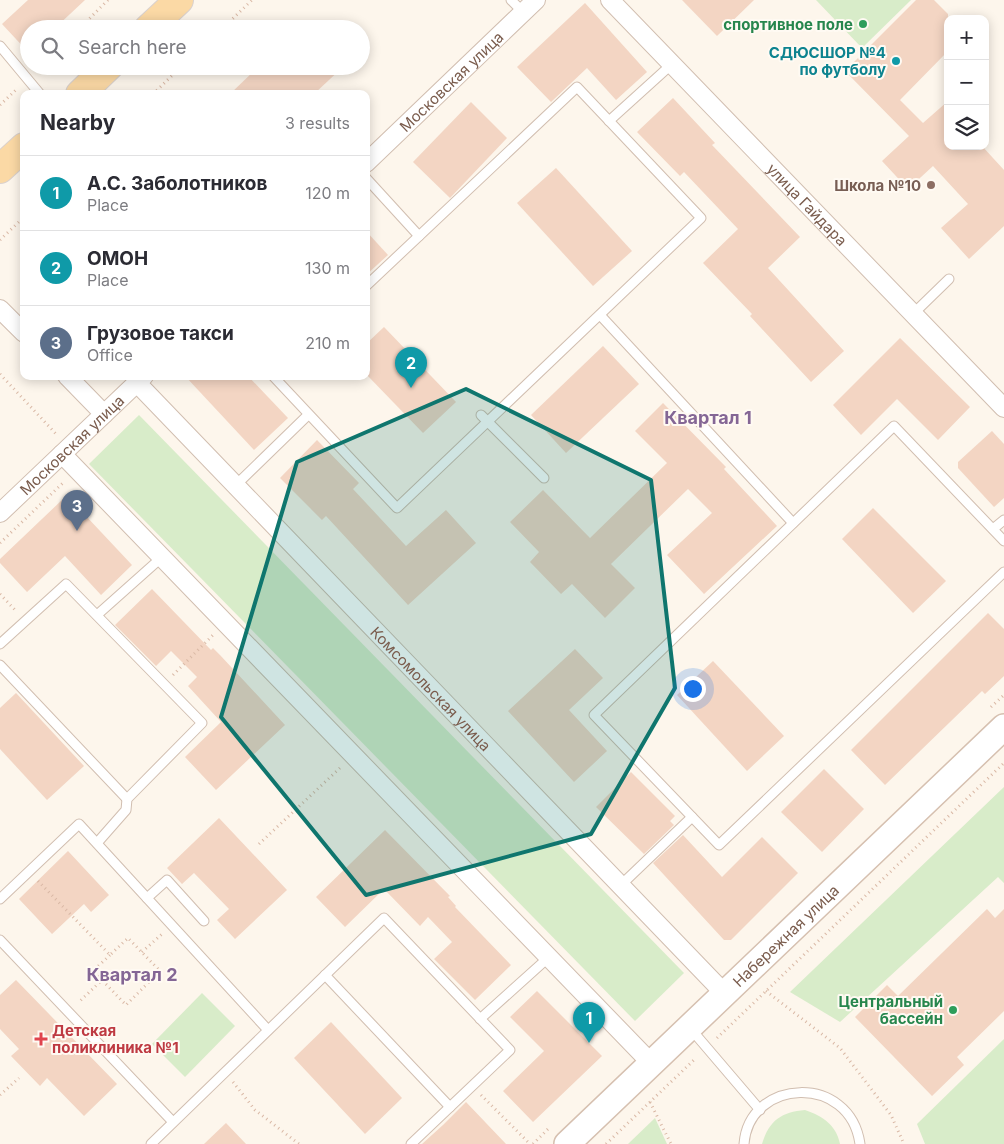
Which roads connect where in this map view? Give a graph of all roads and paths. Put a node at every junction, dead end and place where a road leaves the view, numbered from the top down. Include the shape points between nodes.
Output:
1 (108, 0) edge
2 (179, 0) edge
3 (252, 0) edge
4 (536, 0) edge
5 (610, 0) edge
6 (517, 6) edge
7 (88, 20) edge
8 (158, 20) edge
9 (231, 20) edge
10 (0, 46) edge
11 (672, 64) junction
12 (20, 69) edge
13 (25, 75) edge
14 (100, 75) edge
15 (173, 75) edge
16 (28, 78) junction
17 (37, 90) edge
18 (84, 90) edge
19 (158, 90) edge
20 (0, 105) edge
21 (609, 121) junction
22 (20, 151) edge
23 (370, 159) edge
24 (0, 170) edge
25 (370, 182) edge
26 (20, 221) edge
27 (419, 236) junction
28 (0, 240) edge
29 (949, 279) dead end
30 (370, 282) edge
31 (0, 309) edge
32 (913, 314) junction
33 (600, 315) junction
34 (20, 329) edge
35 (0, 374) edge
36 (71, 380) edge
37 (141, 380) edge
38 (277, 380) edge
39 (1004, 408) edge
40 (104, 414) junction
41 (308, 415) junction
42 (485, 418) junction
43 (56, 448) junction
44 (544, 478) dead end
45 (236, 485) junction
46 (0, 513) edge
47 (1004, 520) edge
48 (793, 523) junction
49 (993, 530) junction
50 (1004, 541) edge
51 (161, 558) junction
52 (1004, 572) edge
53 (0, 594) edge
54 (97, 615) junction
55 (26, 621) junction
56 (215, 633) dead end
57 (0, 644) edge
58 (0, 665) edge
59 (164, 684) junction
60 (1004, 727) edge
61 (1004, 764) edge
62 (343, 765) dead end
63 (127, 799) junction
64 (692, 817) junction
65 (97, 843) junction
66 (259, 844) dead end
67 (29, 871) junction
68 (621, 885) junction
69 (147, 898) junction
70 (0, 899) edge
71 (204, 921) dead end
72 (172, 925) junction
73 (0, 940) edge
74 (142, 952) junction
75 (110, 955) junction
76 (549, 957) junction
77 (325, 975) junction
78 (102, 980) junction
79 (766, 990) junction
80 (725, 994) junction
81 (69, 1013) junction
82 (480, 1019) junction
83 (690, 1028) junction
84 (268, 1030) junction
85 (708, 1047) junction
86 (652, 1064) junction
87 (225, 1072) junction
88 (19, 1078) dead end
89 (472, 1086) junction
90 (0, 1095) edge
91 (650, 1102) junction
92 (450, 1107) junction
93 (760, 1110) junction
94 (173, 1122) junction
95 (153, 1143) edge
96 (299, 1144) edge
97 (411, 1144) edge
98 (530, 1144) edge
99 (567, 1144) edge
100 (606, 1144) edge
101 (670, 1144) edge
102 (744, 1144) edge
103 (860, 1144) edge
104 (904, 1144) edge

1 - 7 path
2 - 8 main road
3 - 9 path
4 - 6 street, Московская улица
5 - 11 street, улица Гайдара
6 - 23 street, Московская улица
10 - 12 lane
11 - 21 lane
11 - 32 street, улица Гайдара
13 - 16 lane
14 - 18 main road
15 - 19 path
16 - 17 lane
16 - 20 path
21 - 27 lane via 577,87
21 - 33 lane via 701,218
22 - 24 main road
25 - 27 lane
26 - 28 path
27 - 30 lane
29 - 32 lane
31 - 34 street
32 - 39 street, улица Гайдара
33 - 42 lane
33 - 48 lane
35 - 43 path via 58,435
36 - 40 street
37 - 40 street, Московская улица
37 - 45 street, Комсомольская улица
38 - 41 lane
40 - 43 street, Московская улица
41 - 42 lane via 397,508
41 - 45 lane
42 - 44 lane
43 - 46 street, Московская улица
43 - 51 street
45 - 68 street, Комсомольская улица
47 - 49 lane
48 - 49 lane via 894,426
48 - 64 lane via 594,715
49 - 50 lane
51 - 54 lane
51 - 76 street
52 - 64 lane via 719,845
53 - 55 path
54 - 55 lane via 66,584
54 - 59 lane
55 - 57 lane
56 - 59 path
58 - 63 lane
59 - 63 lane via 202,724
60 - 80 street, Набережная улица
61 - 79 path
62 - 66 path
63 - 65 lane via 126,810
64 - 68 lane
65 - 67 lane via 79,824
65 - 69 lane
67 - 70 lane
67 - 75 path
68 - 80 street, Комсомольская улица
69 - 71 lane via 167,880
69 - 72 lane
72 - 74 path
72 - 84 lane
73 - 81 lane
74 - 75 path via 128,938
74 - 78 path via 160,971 126,1005
75 - 78 path via 93,971
76 - 82 lane
76 - 86 street
77 - 82 lane via 384,918
77 - 84 lane
77 - 92 lane
78 - 81 path
79 - 85 path
79 - 104 path via 840,1048 891,1115
80 - 83 street, Набережная улица
81 - 94 lane
82 - 89 lane via 510,1050
83 - 85 lane
83 - 86 street, Набережная улица
84 - 87 lane
85 - 91 path
85 - 93 lane
86 - 99 street, Набережная улица
87 - 94 lane
87 - 96 path via 255,1110
88 - 90 path
89 - 92 lane
89 - 98 path
91 - 100 path
91 - 101 path
92 - 97 lane
93 - 102 lane via 752,1120
93 - 103 lane via 781,1095 819,1094 836,1102 850,1115 859,1132
94 - 95 lane

